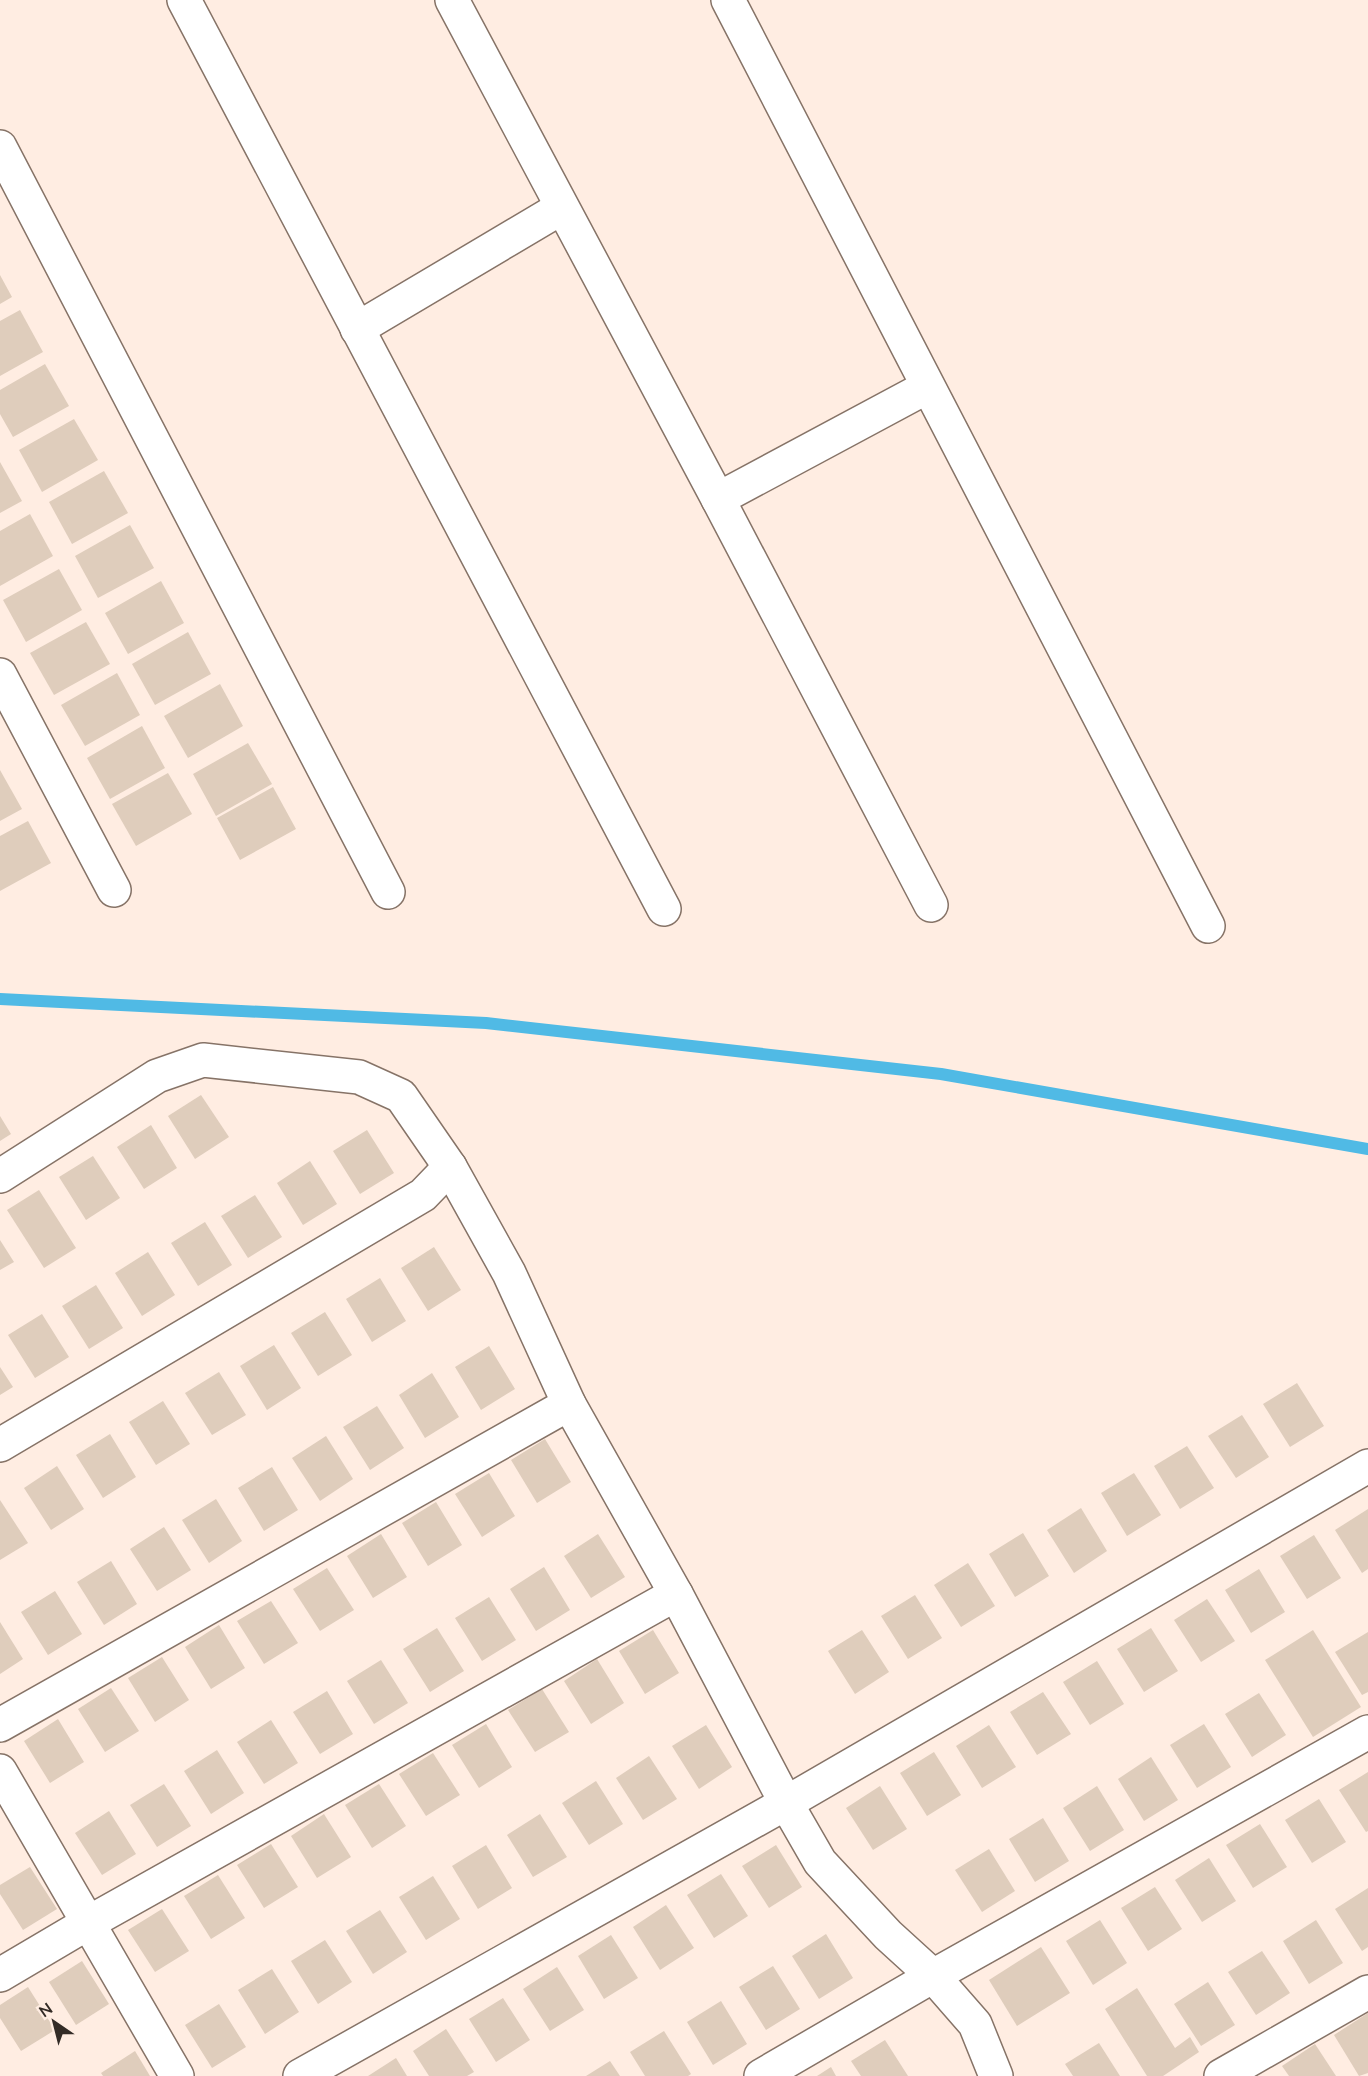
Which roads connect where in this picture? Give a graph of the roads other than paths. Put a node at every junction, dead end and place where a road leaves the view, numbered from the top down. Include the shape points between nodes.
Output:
1 (184, 0) edge
2 (452, 0) edge
3 (728, 0) edge
4 (0, 147) edge
5 (561, 208) junction
6 (357, 329) junction
7 (927, 387) junction
8 (718, 500) junction
9 (0, 675) edge
10 (114, 890) dead end
11 (388, 892) dead end
12 (931, 905) dead end
13 (664, 909) dead end
14 (1208, 926) dead end
15 (450, 1167) junction
16 (0, 1176) edge
17 (569, 1404) junction
18 (0, 1445) edge
19 (1364, 1476) edge
20 (676, 1594) junction
21 (0, 1725) edge
22 (1368, 1732) edge
23 (0, 1770) edge
24 (786, 1803) junction
25 (88, 1923) junction
26 (0, 1975) edge
27 (933, 1976) junction
28 (1368, 1992) edge
29 (177, 2076) edge
30 (300, 2076) edge
31 (761, 2076) edge
32 (996, 2076) edge
33 (1221, 2076) edge

1 - 6 street
2 - 5 street
3 - 7 street
4 - 11 street
5 - 6 street
5 - 8 street
6 - 13 street
7 - 8 street
7 - 14 street
8 - 12 street
9 - 10 street
15 - 16 street via 400,1096 359,1077 203,1060 157,1076
15 - 17 street via 509,1273
15 - 18 street via 423,1195
17 - 20 street
17 - 21 street
19 - 24 street
20 - 24 street
20 - 25 street
22 - 27 street
23 - 25 street
24 - 27 street via 820,1862 888,1935
24 - 30 street
25 - 26 street
25 - 29 street
27 - 31 street
27 - 32 street via 975,2024
28 - 33 street

